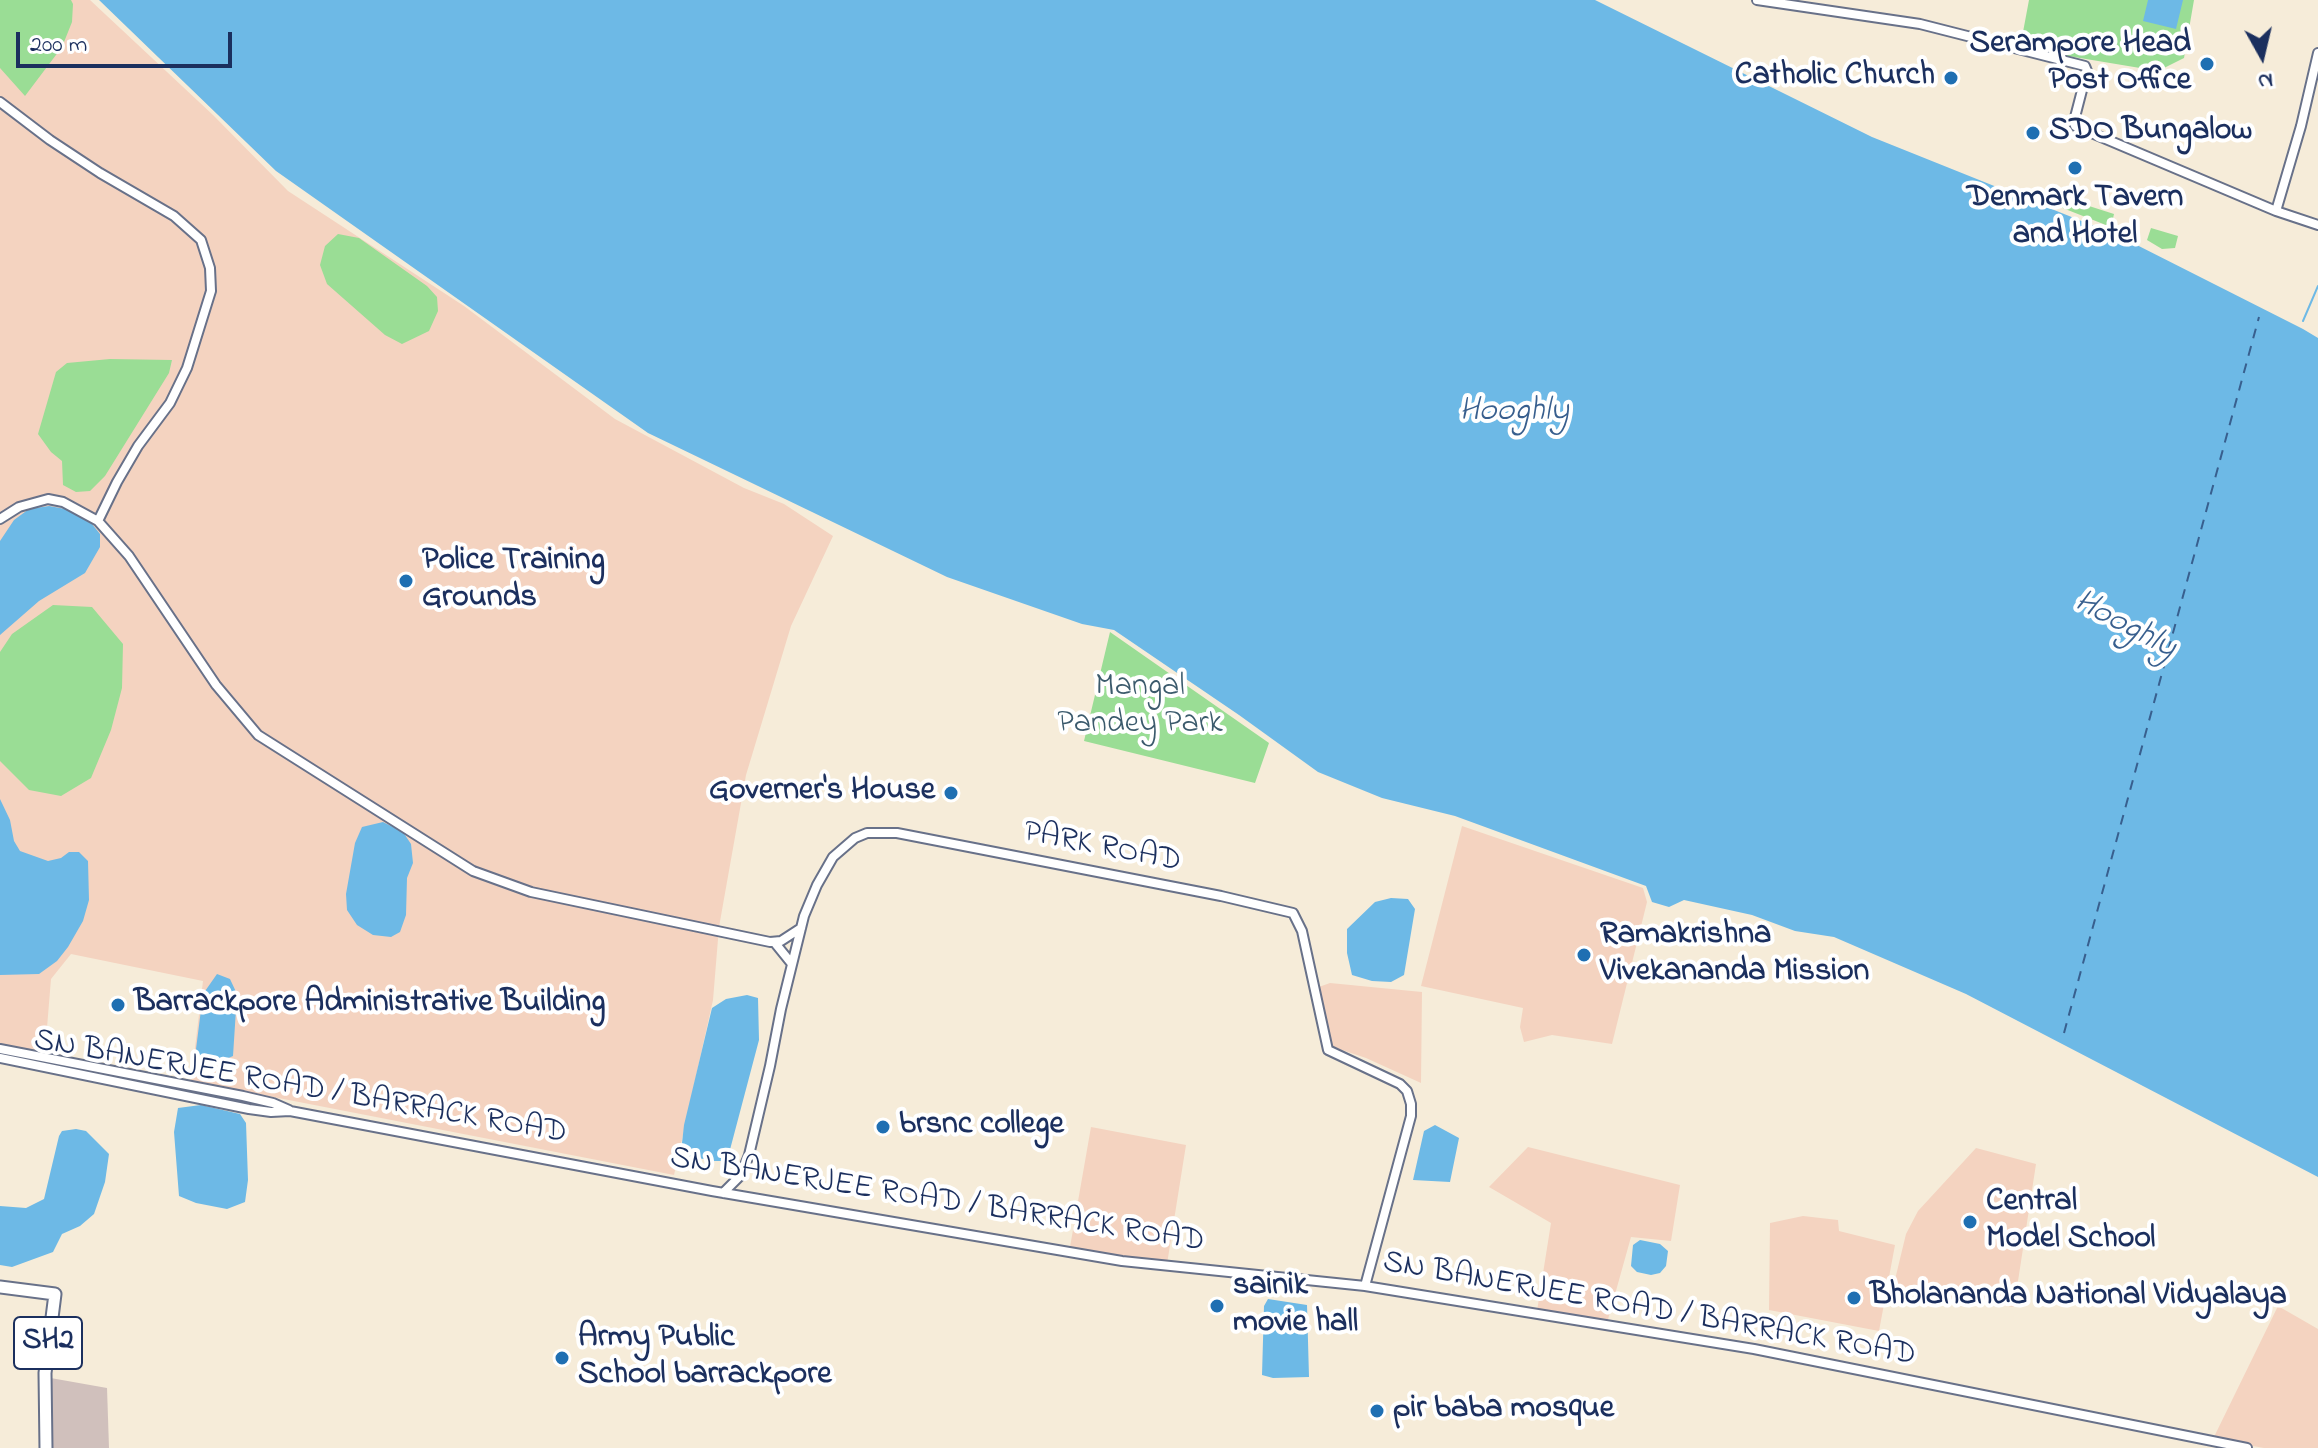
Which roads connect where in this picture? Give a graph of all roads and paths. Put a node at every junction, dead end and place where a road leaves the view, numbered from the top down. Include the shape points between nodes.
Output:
1 (1757, 0) edge
2 (2318, 53) edge
3 (0, 102) edge
4 (2276, 211) junction
5 (2318, 225) edge
6 (0, 519) edge
7 (98, 521) junction
8 (801, 927) junction
9 (775, 943) junction
10 (792, 964) junction
11 (0, 1049) edge
12 (0, 1058) edge
13 (290, 1111) junction
14 (723, 1193) junction
15 (1365, 1286) junction
16 (0, 1287) edge
17 (2208, 1444) edge
18 (46, 1448) edge
19 (2247, 1448) edge

1 - 4 street via 1920,24 2087,68 2075,126
2 - 4 street
3 - 7 street via 100,173 174,216 201,240 210,268 211,291 187,368
4 - 5 street
6 - 7 street via 48,499
7 - 9 street via 129,556 249,726 460,864 531,892
8 - 9 street
8 - 10 street, PARK ROAD
8 - 15 street, PARK ROAD via 833,857 855,838 880,832 1293,913 1302,931 1328,1050 1400,1084 1411,1104
9 - 10 street
10 - 14 street, PARK ROAD via 749,1155 741,1175
11 - 13 street via 273,1103
12 - 13 street, SN BANERJEE ROAD / BARRACK ROAD via 271,1112
13 - 14 street, SN BANERJEE ROAD / BARRACK ROAD
14 - 15 street, SN BANERJEE ROAD / BARRACK ROAD via 1136,1264
15 - 17 street, SN BANERJEE ROAD / BARRACK ROAD via 1754,1349 2086,1414
16 - 18 main road, SH2 via 55,1294 45,1373
17 - 19 street, SN BANERJEE ROAD / BARRACK ROAD

